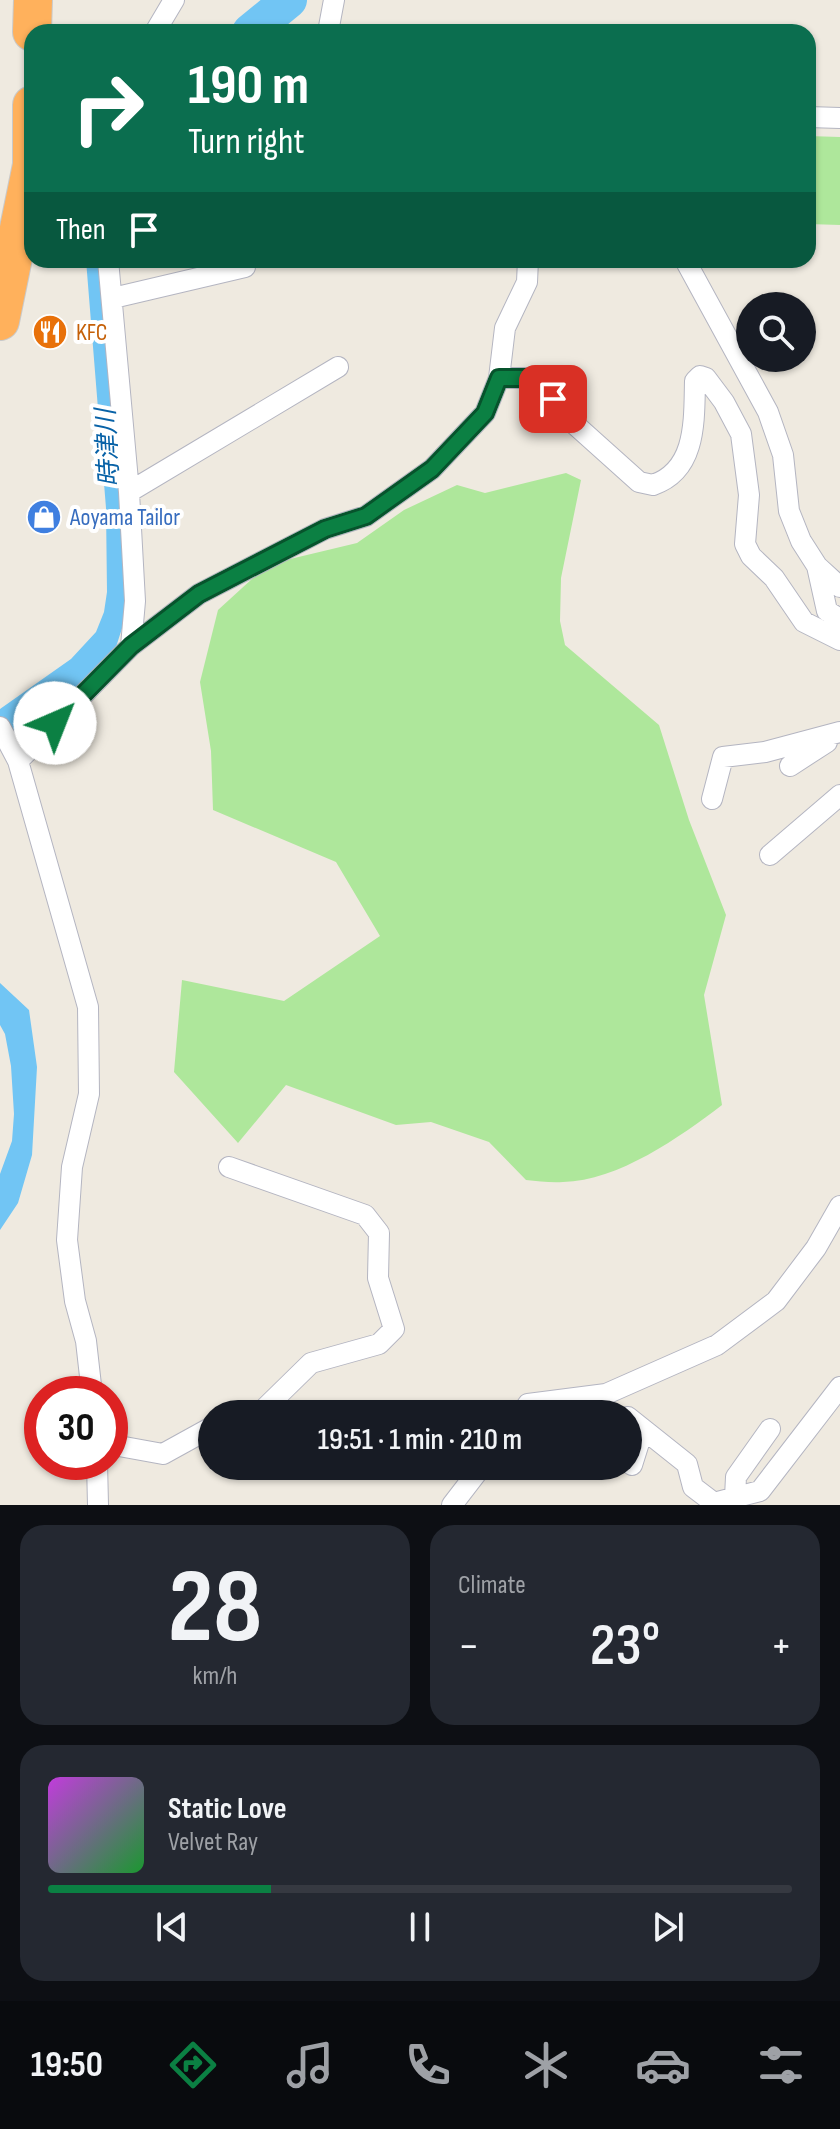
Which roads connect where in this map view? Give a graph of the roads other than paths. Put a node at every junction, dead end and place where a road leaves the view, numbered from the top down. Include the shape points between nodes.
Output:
1 (33, 0) edge
2 (174, 0) edge
3 (334, 0) edge
4 (32, 24) edge
5 (160, 24) edge
6 (330, 24) edge
7 (816, 117) edge
8 (840, 118) edge
9 (24, 204) edge
10 (109, 268) edge
11 (241, 268) edge
12 (528, 268) edge
13 (689, 268) edge
14 (113, 298) junction
15 (0, 321) edge
16 (338, 367) dead end
17 (499, 378) junction
18 (129, 492) junction
19 (817, 566) junction
20 (840, 587) edge
21 (840, 619) edge
22 (840, 640) edge
23 (131, 646) junction
24 (0, 727) edge
25 (840, 732) edge
26 (18, 761) junction
27 (790, 766) dead end
28 (840, 795) edge
29 (712, 799) dead end
30 (770, 855) dead end
31 (229, 1167) dead end
32 (840, 1206) edge
33 (90, 1376) edge
34 (840, 1387) edge
35 (606, 1394) junction
36 (273, 1400) edge
37 (559, 1400) edge
38 (612, 1400) edge
39 (840, 1412) edge
40 (816, 1420) junction
41 (642, 1428) edge
42 (770, 1429) dead end
43 (198, 1435) edge
44 (128, 1448) edge
45 (97, 1480) edge
46 (471, 1480) edge
47 (735, 1497) junction
48 (98, 1505) edge
49 (452, 1505) edge

1 - 4 highway
2 - 5 street
3 - 6 street
7 - 8 street
9 - 15 highway
10 - 14 street
11 - 14 street
12 - 17 street via 527,282 505,328
13 - 19 street via 768,412 783,455 789,511
14 - 18 street
16 - 18 street
17 - 22 street via 534,378 571,421 639,482 653,485 675,474 683,461 694,418 695,381 706,378 741,434 749,495 745,544 751,556 774,578 804,622
17 - 23 street via 485,413 432,469 366,516 325,529 199,594
18 - 23 street via 135,601
19 - 20 street
19 - 21 street via 827,611
23 - 26 street
24 - 26 street
25 - 27 street
25 - 29 street via 765,752 718,752
26 - 33 street via 88,1007 89,1094 72,1167 67,1240
28 - 30 street
31 - 36 street via 365,1215 379,1233 378,1278 394,1329 379,1344 311,1363
32 - 35 street via 776,1301 717,1345
34 - 40 street
35 - 37 street
35 - 38 street
39 - 40 street
40 - 47 street via 760,1491
41 - 47 street via 687,1464 693,1487 714,1503
42 - 47 street via 736,1477
43 - 44 street via 163,1454
45 - 48 street
46 - 49 street

